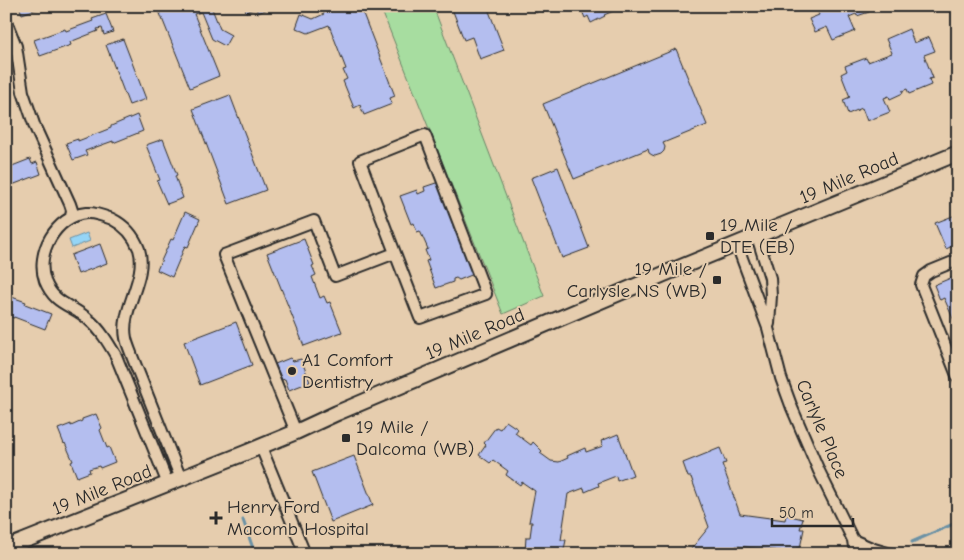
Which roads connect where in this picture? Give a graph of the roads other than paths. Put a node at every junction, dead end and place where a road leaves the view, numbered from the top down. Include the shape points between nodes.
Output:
1 (6, 21) edge
2 (958, 153) edge
3 (72, 217) junction
4 (757, 236) junction
5 (737, 244) junction
6 (395, 253) junction
7 (958, 260) edge
8 (768, 328) junction
9 (958, 378) edge
10 (296, 432) junction
11 (261, 447) junction
12 (181, 479) junction
13 (168, 484) junction
14 (853, 540) junction
15 (6, 548) edge
16 (305, 554) edge
17 (855, 554) edge
18 (891, 554) edge

1 - 3 street via 16,46 23,92 70,204
2 - 4 street, 19 Mile Road
3 - 12 street via 87,212 118,222 130,233 138,249 140,273 129,307 126,337
3 - 13 street via 61,223 48,241 42,264 49,291 88,319 110,346
4 - 5 street, 19 Mile Road
4 - 8 street, Carlyle Place via 770,278
5 - 8 street, Carlyle Place
5 - 10 street, 19 Mile Road
6 - 6 street via 360,161 425,135 486,294 420,318
6 - 10 street via 336,276 314,221 224,256
7 - 9 street via 931,271 921,282 921,289
8 - 14 street, Carlyle Place via 792,408
10 - 11 street, 19 Mile Road
11 - 12 street, 19 Mile Road
11 - 16 street
12 - 13 street, 19 Mile Road
13 - 15 street, 19 Mile Road
14 - 17 street, Carlyle Place
14 - 18 street

